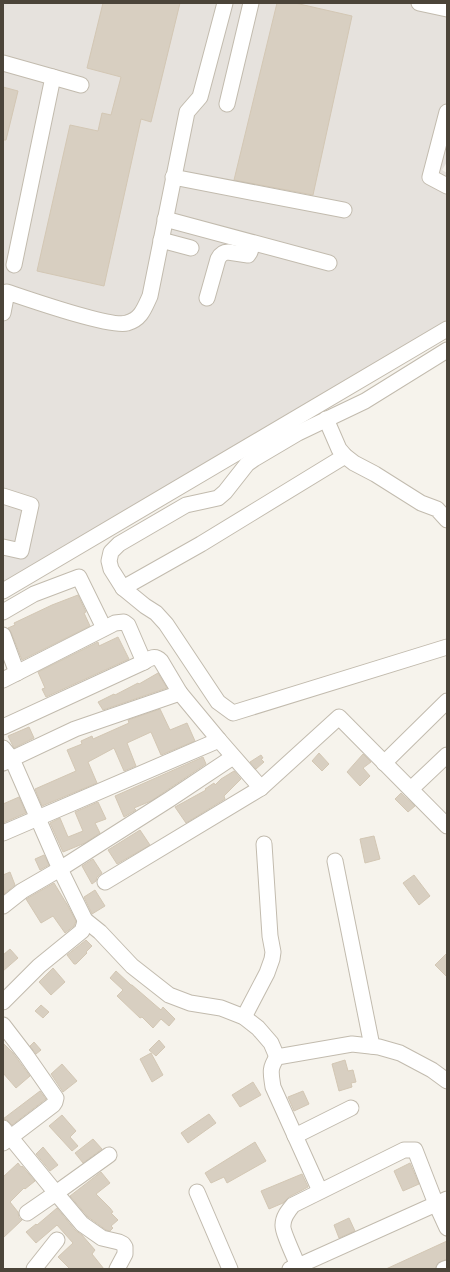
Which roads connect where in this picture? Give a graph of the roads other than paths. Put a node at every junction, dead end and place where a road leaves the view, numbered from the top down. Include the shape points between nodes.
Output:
1 (225, 3) edge
2 (251, 3) edge
3 (419, 3) edge
4 (447, 10) edge
5 (3, 63) edge
6 (53, 77) junction
7 (81, 85) dead end
8 (228, 104) dead end
9 (447, 112) edge
10 (173, 177) junction
11 (447, 186) edge
12 (344, 210) dead end
13 (165, 219) junction
14 (161, 240) junction
15 (253, 243) junction
16 (191, 248) dead end
17 (329, 263) dead end
18 (14, 265) dead end
19 (5, 292) edge
20 (207, 298) dead end
21 (3, 312) edge
22 (447, 329) edge
23 (447, 350) edge
24 (326, 420) junction
25 (345, 456) junction
26 (3, 496) edge
27 (444, 510) edge
28 (3, 547) edge
29 (123, 588) junction
30 (3, 591) edge
31 (3, 612) edge
32 (104, 628) junction
33 (3, 635) edge
34 (447, 647) edge
35 (144, 662) junction
36 (17, 673) junction
37 (3, 680) edge
38 (180, 692) junction
39 (447, 701) edge
40 (3, 727) edge
41 (219, 740) junction
42 (447, 755) edge
43 (6, 757) edge
44 (233, 757) junction
45 (384, 763) junction
46 (261, 788) junction
47 (411, 790) junction
48 (37, 818) junction
49 (446, 825) edge
50 (3, 833) edge
51 (264, 844) dead end
52 (335, 861) dead end
53 (60, 869) junction
54 (105, 882) dead end
55 (3, 906) edge
56 (84, 920) junction
57 (5, 996) edge
58 (244, 1017) junction
59 (3, 1026) edge
60 (372, 1046) junction
61 (277, 1057) junction
62 (447, 1081) edge
63 (351, 1108) dead end
64 (6, 1136) edge
65 (295, 1136) junction
66 (109, 1155) dead end
67 (320, 1191) junction
68 (197, 1192) dead end
69 (56, 1193) junction
70 (442, 1202) edge
71 (27, 1213) dead end
72 (447, 1228) edge
73 (57, 1240) dead end
74 (39, 1267) edge
75 (296, 1268) edge
76 (117, 1269) edge
77 (230, 1269) edge

1 - 10 street via 200,97 187,112
2 - 8 street
3 - 4 street
5 - 6 street
6 - 7 street
6 - 18 street
9 - 11 street via 430,178
10 - 12 street
10 - 13 street
13 - 14 street
13 - 15 street
14 - 16 street
14 - 19 street via 150,296 141,316 126,324 105,322
15 - 17 street
15 - 20 street via 248,255 224,252 220,255
19 - 21 street
22 - 30 street
23 - 24 street via 365,401
24 - 25 street via 339,449
24 - 29 street via 298,433 247,464 218,498 186,505 119,544 111,552 109,561
25 - 27 street via 421,503
25 - 29 street via 208,540
26 - 28 street via 31,505 20,551
29 - 34 street via 156,613 166,624 218,702 233,713
31 - 32 street via 34,594 79,577
32 - 35 street via 119,622 128,625
32 - 36 street
33 - 36 street
35 - 38 street via 152,657 158,658
35 - 40 street
36 - 37 street
38 - 41 street
38 - 43 street
39 - 45 street
41 - 44 street
41 - 48 street
42 - 47 street
43 - 48 street
44 - 46 street
44 - 53 street
45 - 46 street via 339,717
45 - 47 street
46 - 54 street
47 - 49 street
48 - 50 street
48 - 53 street
51 - 58 street via 273,952 267,973
52 - 60 street
53 - 55 street via 22,890
53 - 56 street
56 - 57 street via 82,931
56 - 58 street via 100,932 132,966 169,995 190,1003 221,1008
58 - 61 street via 271,1043
59 - 64 street via 56,1098 53,1105
60 - 61 street via 352,1044
60 - 62 street via 400,1053
61 - 65 street via 270,1071 274,1087
63 - 65 street
64 - 69 street
65 - 67 street
66 - 69 street
67 - 70 street via 410,1149 415,1150
67 - 75 street via 293,1205 282,1225
68 - 77 street
69 - 71 street
69 - 76 street via 82,1224 102,1238 123,1244 125,1254
70 - 72 street
70 - 75 street
73 - 74 street

